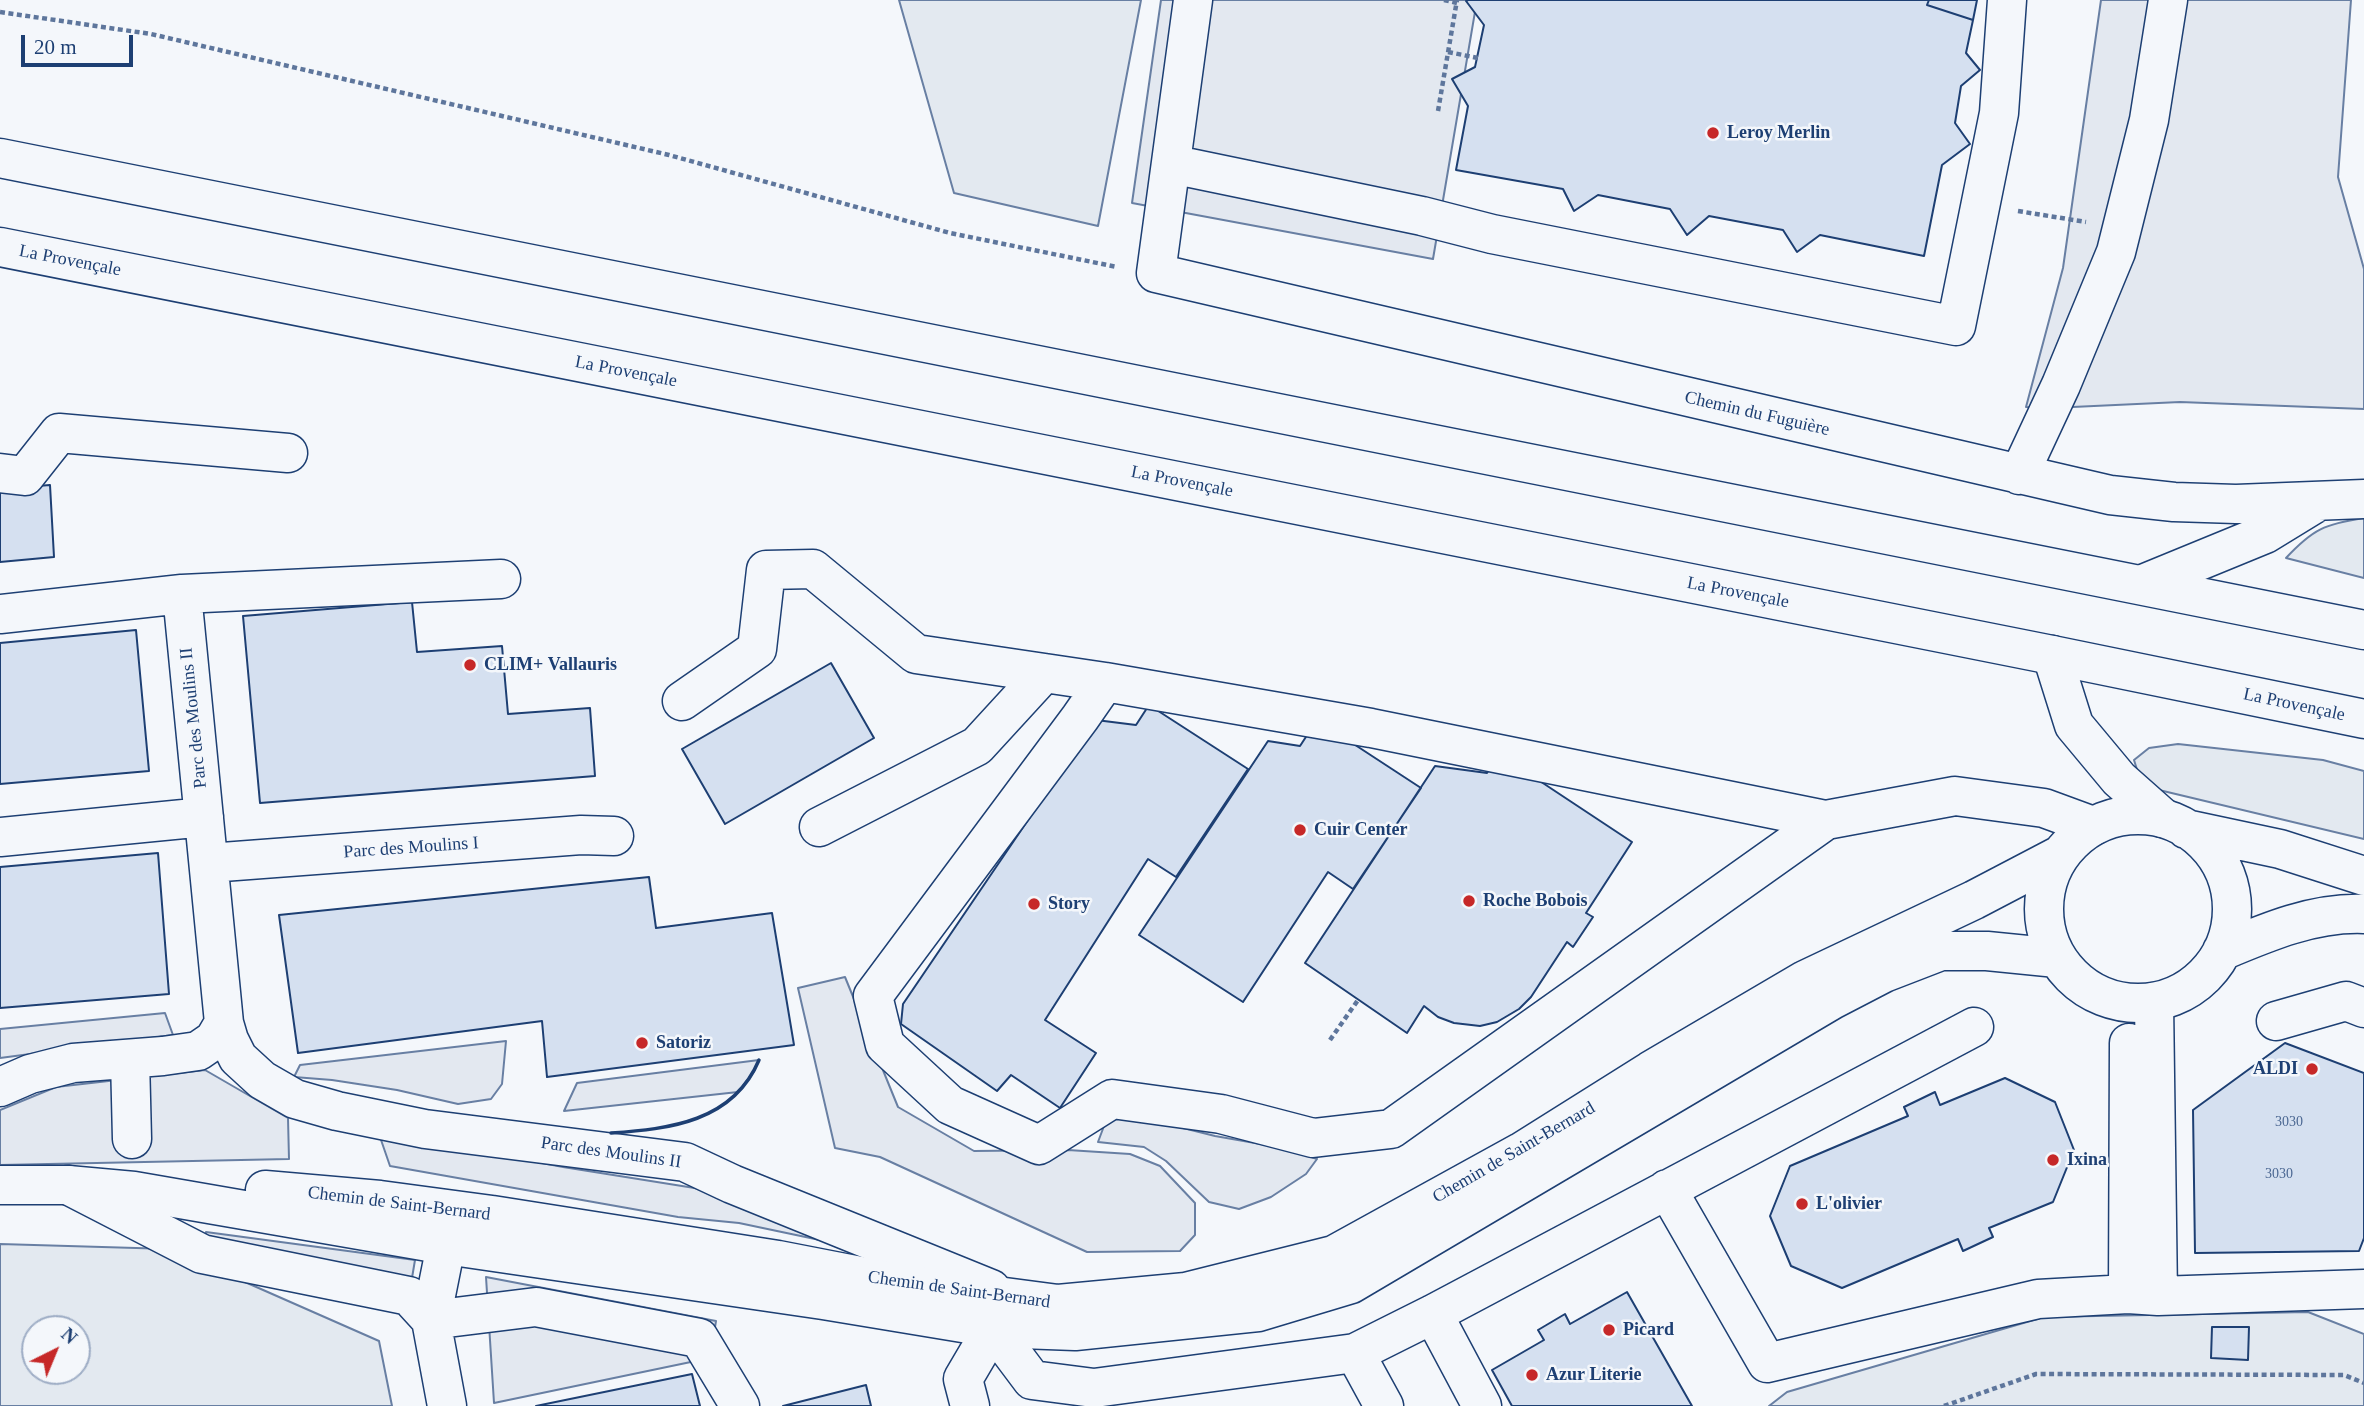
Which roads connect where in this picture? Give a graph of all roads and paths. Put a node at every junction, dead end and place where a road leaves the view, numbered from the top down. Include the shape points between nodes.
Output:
1 (1194, 0) edge
2 (1444, 0) edge
3 (2007, 0) edge
4 (2168, 0) edge
5 (1457, 1) edge
6 (0, 12) edge
7 (1448, 52) junction
8 (1478, 58) dead end
9 (1438, 111) dead end
10 (0, 158) edge
11 (1171, 164) junction
12 (1980, 204) junction
13 (2122, 228) junction
14 (0, 247) edge
15 (1091, 264) dead end
16 (288, 453) dead end
17 (0, 473) edge
18 (2019, 475) junction
19 (2364, 499) edge
20 (2317, 502) junction
21 (501, 579) dead end
22 (2143, 584) junction
23 (182, 594) junction
24 (0, 614) edge
25 (2364, 630) edge
26 (2052, 655) junction
27 (1044, 673) junction
28 (1105, 682) junction
29 (682, 701) dead end
30 (2364, 719) edge
31 (204, 817) junction
32 (1826, 820) junction
33 (2175, 824) junction
34 (2093, 826) junction
35 (819, 827) dead end
36 (614, 836) dead end
37 (0, 837) edge
38 (2280, 849) junction
39 (2060, 855) junction
40 (2364, 857) edge
41 (209, 863) junction
42 (2364, 876) edge
43 (2364, 914) edge
44 (2222, 951) junction
45 (2057, 958) junction
46 (1359, 1000) dead end
47 (2141, 1002) junction
48 (2364, 1008) edge
49 (2276, 1021) dead end
50 (224, 1023) junction
51 (1973, 1027) dead end
52 (1331, 1041) dead end
53 (130, 1059) junction
54 (0, 1087) edge
55 (132, 1139) dead end
56 (0, 1185) edge
57 (68, 1185) junction
58 (1667, 1189) junction
59 (134, 1191) junction
60 (492, 1215) junction
61 (446, 1245) junction
62 (2364, 1289) edge
63 (2143, 1295) junction
64 (1003, 1313) junction
65 (1433, 1314) junction
66 (431, 1320) junction
67 (1355, 1353) junction
68 (2364, 1383) edge
69 (447, 1406) edge
70 (740, 1406) edge
71 (970, 1406) edge
72 (1384, 1406) edge
73 (1482, 1406) edge
74 (1944, 1406) edge

1 - 11 main road
2 - 5 path
3 - 12 main road via 1998,113
4 - 13 main road via 2148,121
5 - 7 path
6 - 15 path via 151,34 669,155 950,233
7 - 8 path
7 - 9 path
10 - 22 main road
11 - 12 main road via 1492,234 1956,326
11 - 18 main road, Chemin du Fuguière via 1156,273
12 - 13 path
13 - 18 main road via 2081,337
14 - 26 main road, La Provençale
16 - 17 main road via 60,433 24,476
18 - 20 main road, Chemin du Fuguière via 2110,495 2175,502
19 - 20 main road, Chemin du Fuguière
20 - 22 main road via 2266,534
21 - 23 main road
22 - 25 main road
23 - 24 main road
23 - 31 main road, Parc des Moulins II
26 - 30 main road, La Provençale
26 - 33 main road via 2074,725 2119,779
27 - 28 main road
27 - 29 main road via 916,654 813,569 766,570 758,649
27 - 35 main road via 977,746
28 - 32 main road via 1371,728
28 - 32 main road via 873,996 885,1045 950,1105 1039,1145 1112,1099 1221,1114 1313,1138 1391,1129
31 - 37 main road
31 - 41 main road, Parc des Moulins II
32 - 34 main road via 1955,796 2044,808
33 - 34 main road via 2139,815 2115,817
33 - 38 main road
33 - 44 main road via 2208,846 2223,870 2231,897 2231,925
34 - 39 main road
36 - 41 main road, Parc des Moulins I
38 - 40 main road
38 - 42 main road
39 - 45 main road via 2043,906
39 - 64 main road, Chemin de Saint-Bernard via 1805,980 1521,1152 1334,1255 1186,1292
41 - 50 main road, Parc des Moulins II
43 - 44 main road via 2311,919
44 - 47 main road via 2206,975 2182,992
45 - 47 main road via 2088,989 2107,998
45 - 64 main road, Chemin de Saint-Bernard via 1941,951 1884,973 1352,1284 1258,1312 1075,1331
46 - 52 path
47 - 63 main road
48 - 49 main road via 2346,1001
50 - 53 main road via 214,1040 198,1051
50 - 64 main road, Parc des Moulins II via 239,1058 262,1080 295,1099 425,1129 685,1163
51 - 58 main road
53 - 54 main road via 74,1063
53 - 55 main road
56 - 57 main road, Chemin de Saint-Bernard
57 - 59 main road, Chemin de Saint-Bernard
57 - 66 main road via 202,1254 409,1296
58 - 63 main road via 1767,1363 2038,1299
58 - 65 main road
59 - 60 main road, Chemin de Saint-Bernard via 204,1185
59 - 61 main road, Chemin de Saint-Bernard
60 - 61 main road
60 - 64 main road, Chemin de Saint-Bernard via 778,1260 891,1282
61 - 64 main road, Chemin de Saint-Bernard via 824,1300
61 - 66 main road
62 - 63 main road
64 - 67 main road via 1032,1380 1094,1388
64 - 71 main road via 963,1379
65 - 67 main road
65 - 73 main road
66 - 69 main road
66 - 70 main road via 536,1307 699,1338
67 - 72 main road
68 - 74 path via 2344,1375 2036,1374

